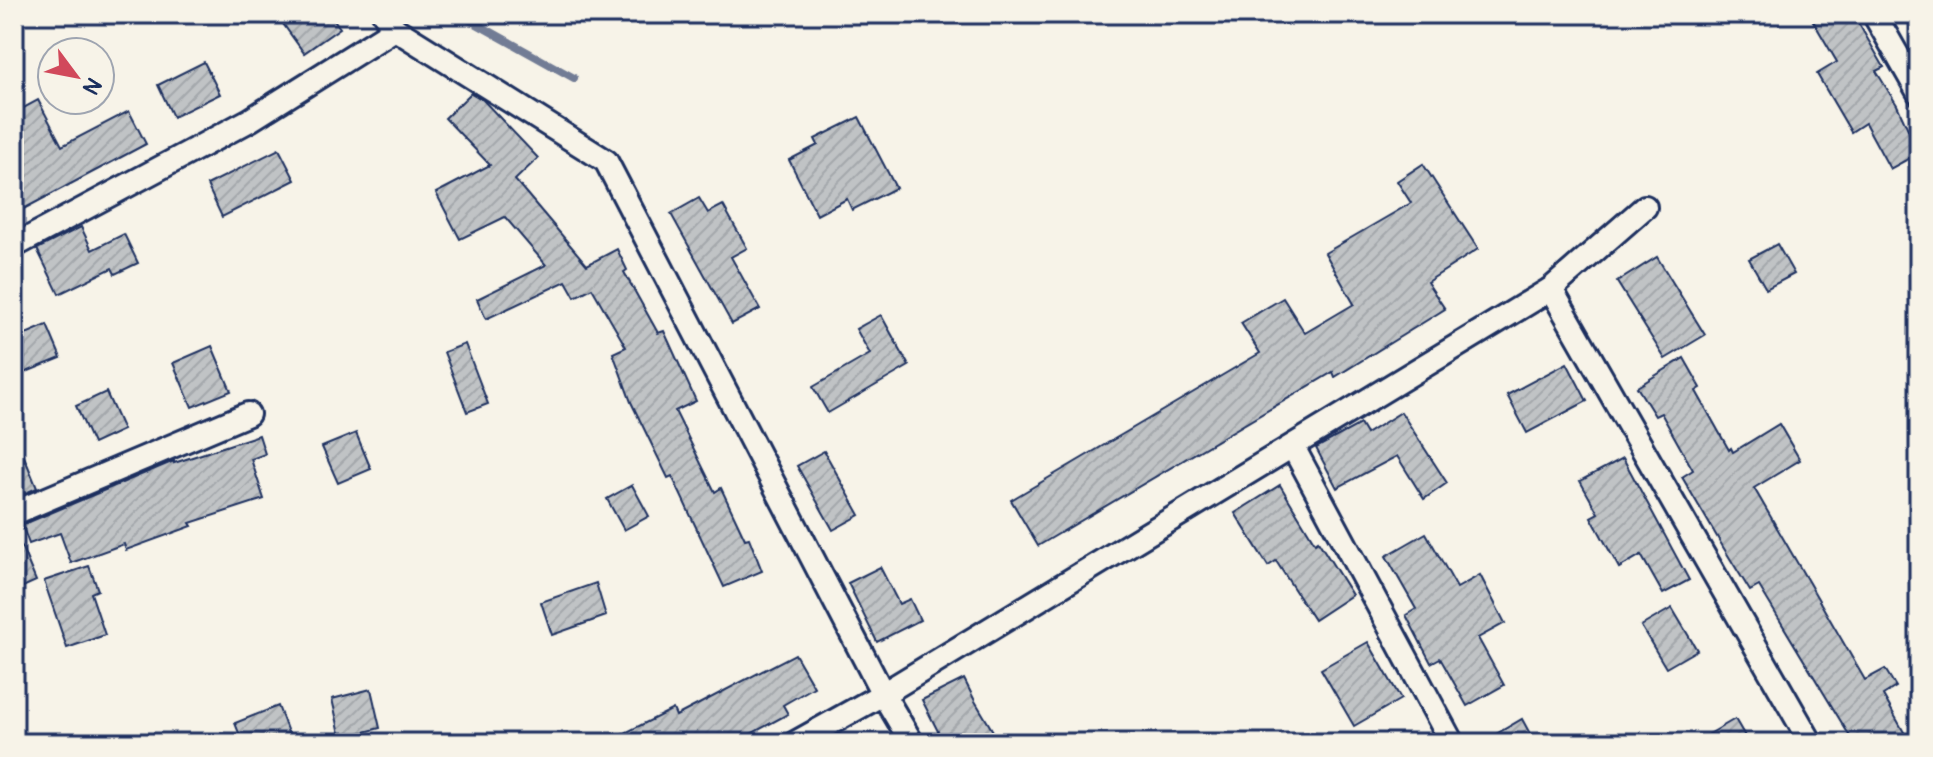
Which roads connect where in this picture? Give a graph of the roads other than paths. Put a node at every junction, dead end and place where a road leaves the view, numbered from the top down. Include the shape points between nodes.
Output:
1 (1874, 14) edge
2 (389, 21) edge
3 (1919, 93) edge
4 (1645, 207) dead end
5 (14, 246) edge
6 (1551, 289) junction
7 (248, 414) dead end
8 (1293, 447) junction
9 (14, 513) edge
10 (883, 694) junction
11 (795, 743) edge
12 (912, 743) edge
13 (1452, 743) edge
14 (1811, 743) edge

1 - 3 street
2 - 5 street via 250,120
2 - 10 street via 606,161
4 - 6 street
6 - 8 street
6 - 14 street
7 - 9 street
8 - 10 street
8 - 13 street
10 - 11 street
10 - 12 street

